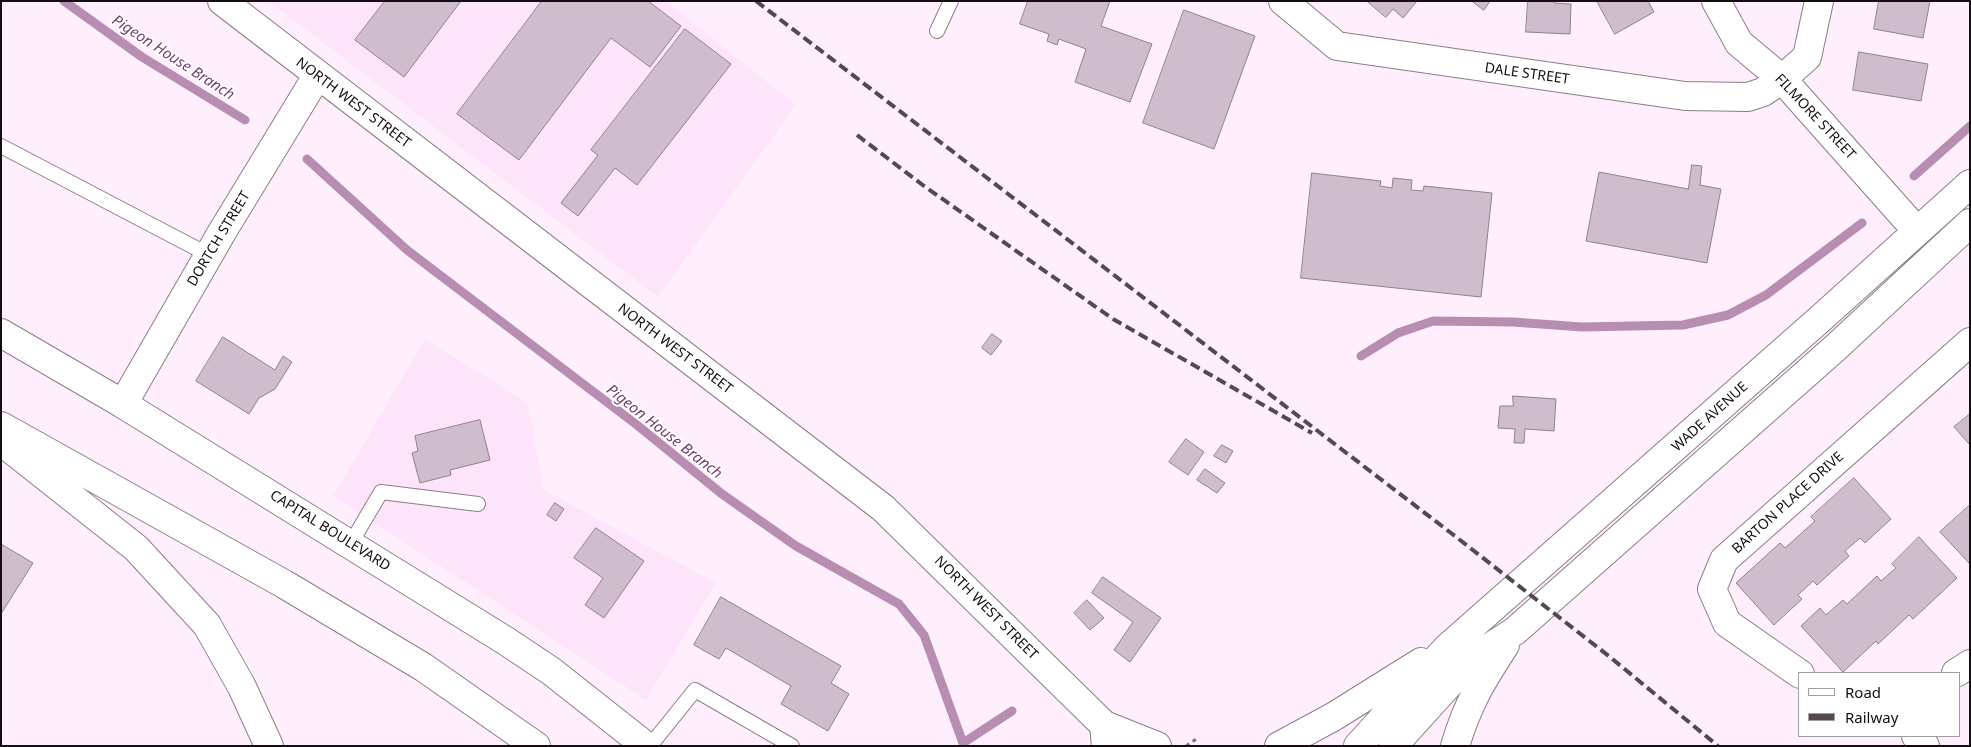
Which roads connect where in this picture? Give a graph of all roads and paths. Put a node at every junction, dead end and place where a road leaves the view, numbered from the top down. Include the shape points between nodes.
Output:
1 (222, 1) edge
2 (951, 1) edge
3 (1283, 1) edge
4 (1716, 1) edge
5 (1819, 1) edge
6 (937, 31) dead end
7 (317, 76) junction
8 (1782, 79) junction
9 (1, 146) edge
10 (1970, 184) edge
11 (1969, 224) edge
12 (1917, 231) junction
13 (209, 255) junction
14 (1, 333) edge
15 (1970, 342) edge
16 (123, 404) junction
17 (1, 426) edge
18 (1, 442) edge
19 (478, 504) dead end
20 (351, 544) junction
21 (1515, 631) junction
22 (1447, 648) junction
23 (1970, 664) edge
24 (1958, 672) edge
25 (1798, 673) edge
26 (1105, 735) edge
27 (1199, 737) dead end
28 (269, 746) edge
29 (536, 746) edge
30 (648, 746) edge
31 (792, 746) edge
32 (1157, 746) edge
33 (1186, 746) edge
34 (1279, 746) edge
35 (1358, 746) edge
36 (1393, 746) edge
37 (1455, 746) edge

1 - 7 main road, NORTH WEST STREET
2 - 6 lane
3 - 8 main road, DALE STREET via 1338,46 1685,96 1748,97 1763,92
4 - 8 main road, FILMORE STREET via 1739,43
5 - 8 main road, DALE STREET via 1807,57
7 - 13 main road, DORTCH STREET
7 - 26 main road, NORTH WEST STREET via 884,508
8 - 12 main road, FILMORE STREET
9 - 13 lane
10 - 12 main road, WADE AVENUE
11 - 21 main road via 1834,349
12 - 22 main road, WADE AVENUE
13 - 16 main road, DORTCH STREET
14 - 16 main road, CAPITAL BOULEVARD
15 - 25 main road, BARTON PLACE DRIVE via 1724,560 1712,589 1727,623
16 - 20 main road, CAPITAL BOULEVARD
17 - 29 main road via 284,584 423,667
18 - 28 main road via 136,548 207,625 242,687
19 - 20 lane via 381,492
20 - 30 main road, CAPITAL BOULEVARD via 551,671
21 - 36 main road via 1481,653
21 - 37 main road via 1473,696
22 - 34 main road
22 - 35 main road
23 - 24 main road
26 - 32 main road
27 - 33 path
30 - 31 lane via 695,690

